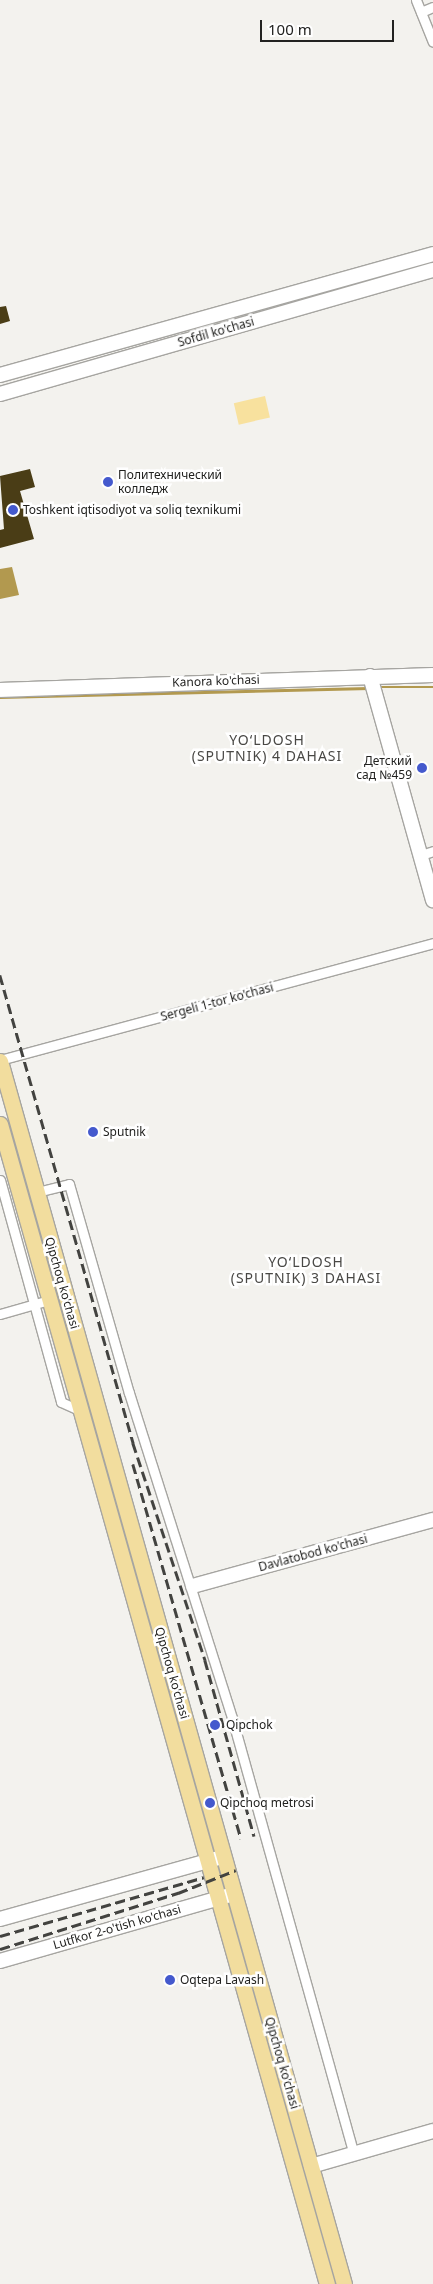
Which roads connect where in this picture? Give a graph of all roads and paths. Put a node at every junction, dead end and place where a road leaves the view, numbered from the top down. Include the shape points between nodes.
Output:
1 (426, 5) edge
2 (433, 42) edge
3 (433, 254) edge
4 (433, 270) edge
5 (150, 333) junction
6 (155, 349) junction
7 (0, 375) edge
8 (0, 394) edge
9 (433, 674) edge
10 (372, 684) junction
11 (0, 690) edge
12 (427, 853) edge
13 (433, 900) edge
14 (433, 944) edge
15 (0, 1061) edge
16 (0, 1124) edge
17 (28, 1159) junction
18 (11, 1164) junction
19 (0, 1180) edge
20 (37, 1192) junction
21 (49, 1300) junction
22 (34, 1305) junction
23 (0, 1314) edge
24 (97, 1407) junction
25 (81, 1412) junction
26 (433, 1520) edge
27 (193, 1586) junction
28 (174, 1681) junction
29 (158, 1686) junction
30 (224, 1856) junction
31 (207, 1861) junction
32 (234, 1894) junction
33 (218, 1899) junction
34 (0, 1919) edge
35 (0, 1961) edge
36 (433, 2131) edge
37 (305, 2144) junction
38 (288, 2149) junction
39 (354, 2154) junction
40 (311, 2166) junction
41 (327, 2284) edge
42 (344, 2284) edge

1 - 2 street
3 - 5 street, Sofdil ko'chasi
4 - 6 street, Sofdil ko'chasi
5 - 6 street
5 - 7 street, Sofdil ko'chasi
6 - 8 street, Sofdil ko'chasi
9 - 10 street, Kanora ko'chasi
10 - 11 street, Kanora ko'chasi
10 - 12 street
12 - 13 street
14 - 15 street, Sergeli 1-tor ko'chasi
15 - 17 main road, Qipchoq ko'chasi
16 - 18 main road, Qipchoq ko'chasi
17 - 18 main road
17 - 20 main road, Qipchoq ko'chasi
18 - 21 main road, Qipchoq ko'chasi
19 - 22 street
20 - 24 main road, Qipchoq ko'chasi
20 - 27 street via 70,1184 129,1392
21 - 22 street
21 - 25 main road, Qipchoq ko'chasi
22 - 23 street
22 - 25 street via 60,1402
24 - 25 main road
24 - 28 main road, Qipchoq ko'chasi
25 - 29 main road, Qipchoq ko'chasi
26 - 27 street, Davlatobod ko'chasi
27 - 39 street
28 - 29 main road
28 - 30 main road, Qipchoq ko'chasi
29 - 31 main road, Qipchoq ko'chasi
30 - 31 street
30 - 32 main road, Qipchoq ko'chasi
31 - 33 main road, Qipchoq ko'chasi
31 - 34 street
32 - 33 street, Lutfkor 2-o'tish ko'chasi
32 - 37 main road, Qipchoq ko'chasi
33 - 35 street, Lutfkor 2-o'tish ko'chasi
33 - 38 main road, Qipchoq ko'chasi
36 - 39 street
37 - 38 main road
37 - 40 main road, Qipchoq ko'chasi
38 - 41 main road, Qipchoq ko'chasi
39 - 40 street
40 - 42 main road, Qipchoq ko'chasi

